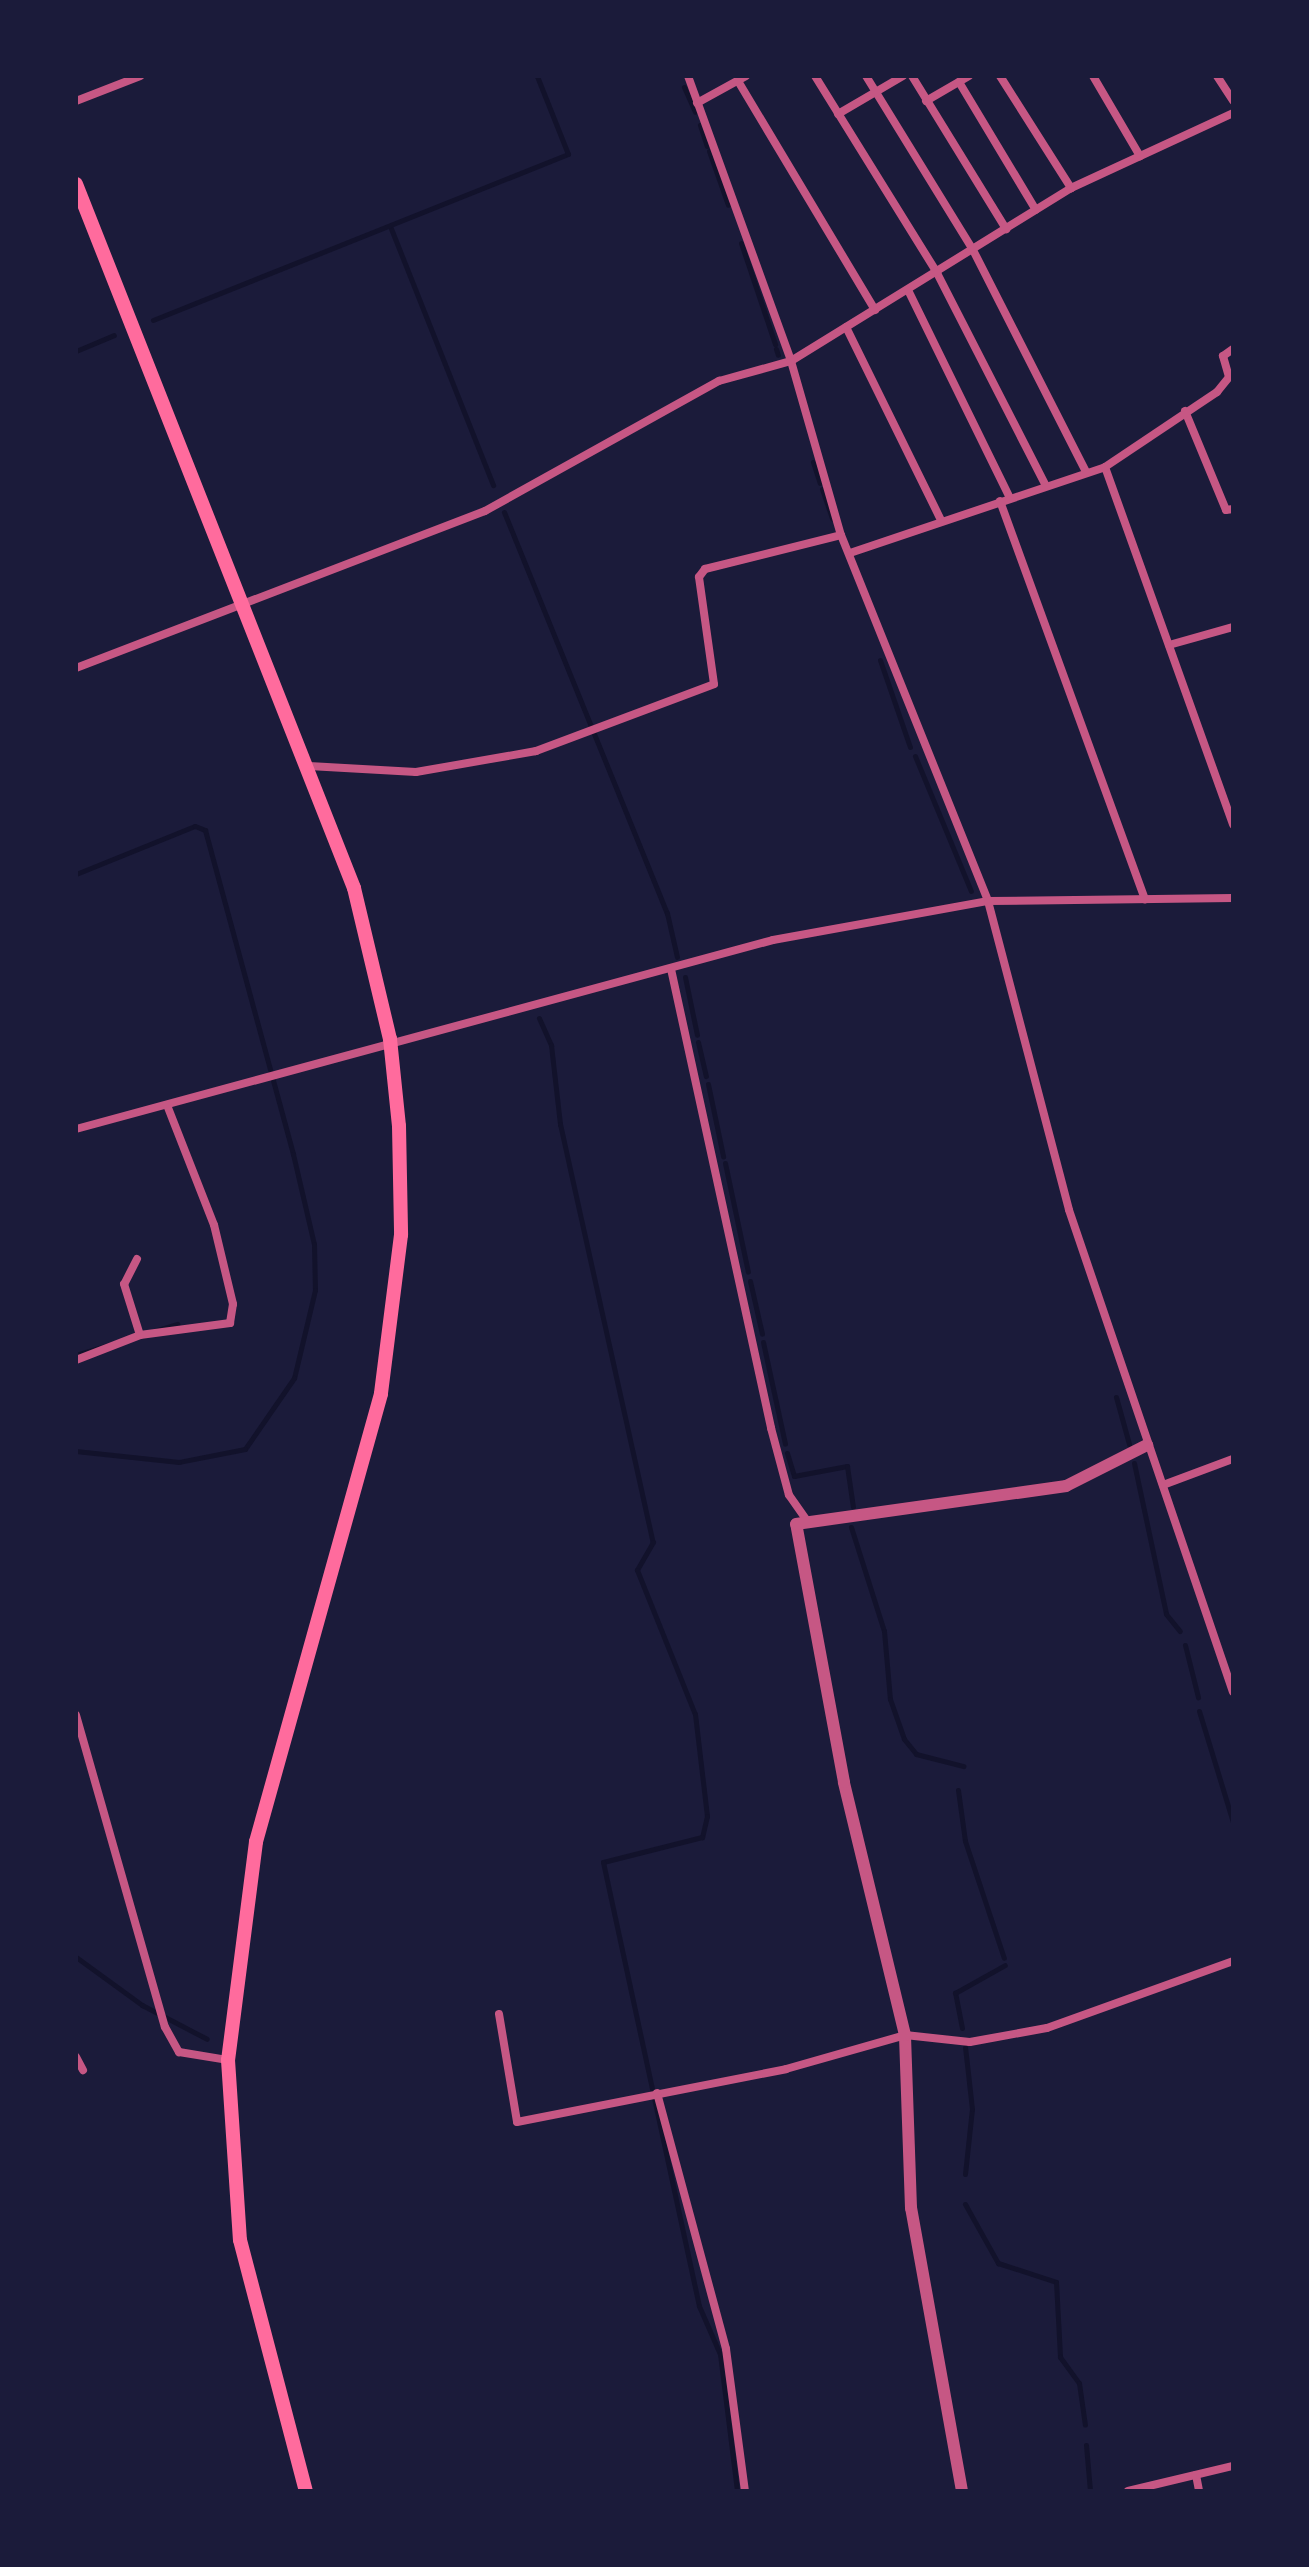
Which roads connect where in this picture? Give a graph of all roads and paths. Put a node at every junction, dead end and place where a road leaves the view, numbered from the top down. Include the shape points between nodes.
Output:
1 (140, 76) edge
2 (688, 76) edge
3 (815, 76) edge
4 (866, 76) edge
5 (903, 76) edge
6 (912, 76) edge
7 (969, 76) edge
8 (1000, 76) edge
9 (1093, 76) edge
10 (1217, 76) edge
11 (742, 78) edge
12 (959, 82) junction
13 (875, 91) junction
14 (76, 101) edge
15 (926, 101) junction
16 (1233, 101) edge
17 (697, 103) junction
18 (1233, 113) edge
19 (838, 114) junction
20 (1140, 156) junction
21 (76, 184) edge
22 (1071, 188) junction
23 (1036, 210) junction
24 (1006, 229) junction
25 (973, 250) junction
26 (937, 273) junction
27 (908, 290) junction
28 (875, 310) junction
29 (846, 327) junction
30 (1233, 349) edge
31 (791, 361) junction
32 (1185, 411) junction
33 (1105, 467) junction
34 (1086, 472) junction
35 (1046, 486) junction
36 (1010, 498) junction
37 (1000, 501) junction
38 (1233, 509) edge
39 (941, 520) junction
40 (841, 535) junction
41 (850, 553) junction
42 (245, 606) junction
43 (1233, 627) edge
44 (1169, 645) junction
45 (76, 668) edge
46 (309, 766) junction
47 (1233, 825) edge
48 (1233, 898) edge
49 (1145, 899) junction
50 (988, 901) junction
51 (671, 969) junction
52 (390, 1039) junction
53 (167, 1105) junction
54 (76, 1129) edge
55 (137, 1259) dead end
56 (140, 1335) junction
57 (76, 1360) edge
58 (1147, 1445) junction
59 (1233, 1459) edge
60 (1163, 1485) junction
61 (808, 1522) junction
62 (1233, 1692) edge
63 (76, 1715) edge
64 (1233, 1961) edge
65 (499, 2014) dead end
66 (905, 2035) junction
67 (76, 2057) edge
68 (228, 2060) junction
69 (83, 2070) dead end
70 (657, 2093) junction
71 (1233, 2466) edge
72 (1196, 2475) junction
73 (306, 2491) edge
74 (745, 2491) edge
75 (962, 2491) edge
76 (1128, 2491) edge
77 (1199, 2491) edge

1 - 14 street
2 - 17 street
3 - 19 street
4 - 13 street
5 - 13 street
6 - 15 street
7 - 12 street
8 - 22 street
9 - 20 street
10 - 16 street
11 - 17 street
11 - 28 street
12 - 15 street
12 - 23 street
13 - 19 street
13 - 25 street
15 - 24 street
17 - 31 street
18 - 20 street
19 - 26 street
20 - 22 street
21 - 42 main road
22 - 23 street
23 - 24 street
24 - 25 street
25 - 26 street
25 - 34 street
26 - 27 street
26 - 35 street
27 - 28 street
27 - 36 street
28 - 29 street
29 - 31 street
29 - 39 street
30 - 32 street via 1223,356 1229,377
31 - 40 street
31 - 42 street via 719,381 485,511
32 - 33 street
32 - 38 street via 1226,510
33 - 34 street
33 - 44 street
34 - 35 street
35 - 36 street
36 - 37 street
37 - 39 street
37 - 49 street
39 - 41 street
40 - 41 street
40 - 46 street via 705,569 699,577 714,684 536,751 416,772
41 - 50 street
42 - 45 street
42 - 46 main road
43 - 44 street
44 - 47 street
46 - 52 main road via 354,888
48 - 49 street
49 - 50 street
50 - 51 street via 773,940
50 - 58 street via 1049,1144
51 - 52 street
51 - 61 street via 771,1428 789,1495
52 - 53 street
52 - 68 main road via 401,1235 381,1394 256,1842
53 - 54 street
53 - 56 street via 205,1195 232,1317 230,1323
55 - 56 street via 124,1284
56 - 57 street
58 - 60 street
58 - 61 street via 1066,1486 924,1511
59 - 60 street
60 - 62 street
61 - 66 street via 796,1524 839,1751
63 - 68 street via 165,2027 179,2052
64 - 66 street via 1047,2028 970,2042
65 - 70 street via 517,2122
66 - 70 street via 786,2069
66 - 75 street via 911,2208
67 - 69 street
68 - 73 main road via 240,2240
70 - 74 street via 700,2272 726,2349
71 - 72 street
72 - 76 street
72 - 77 street

